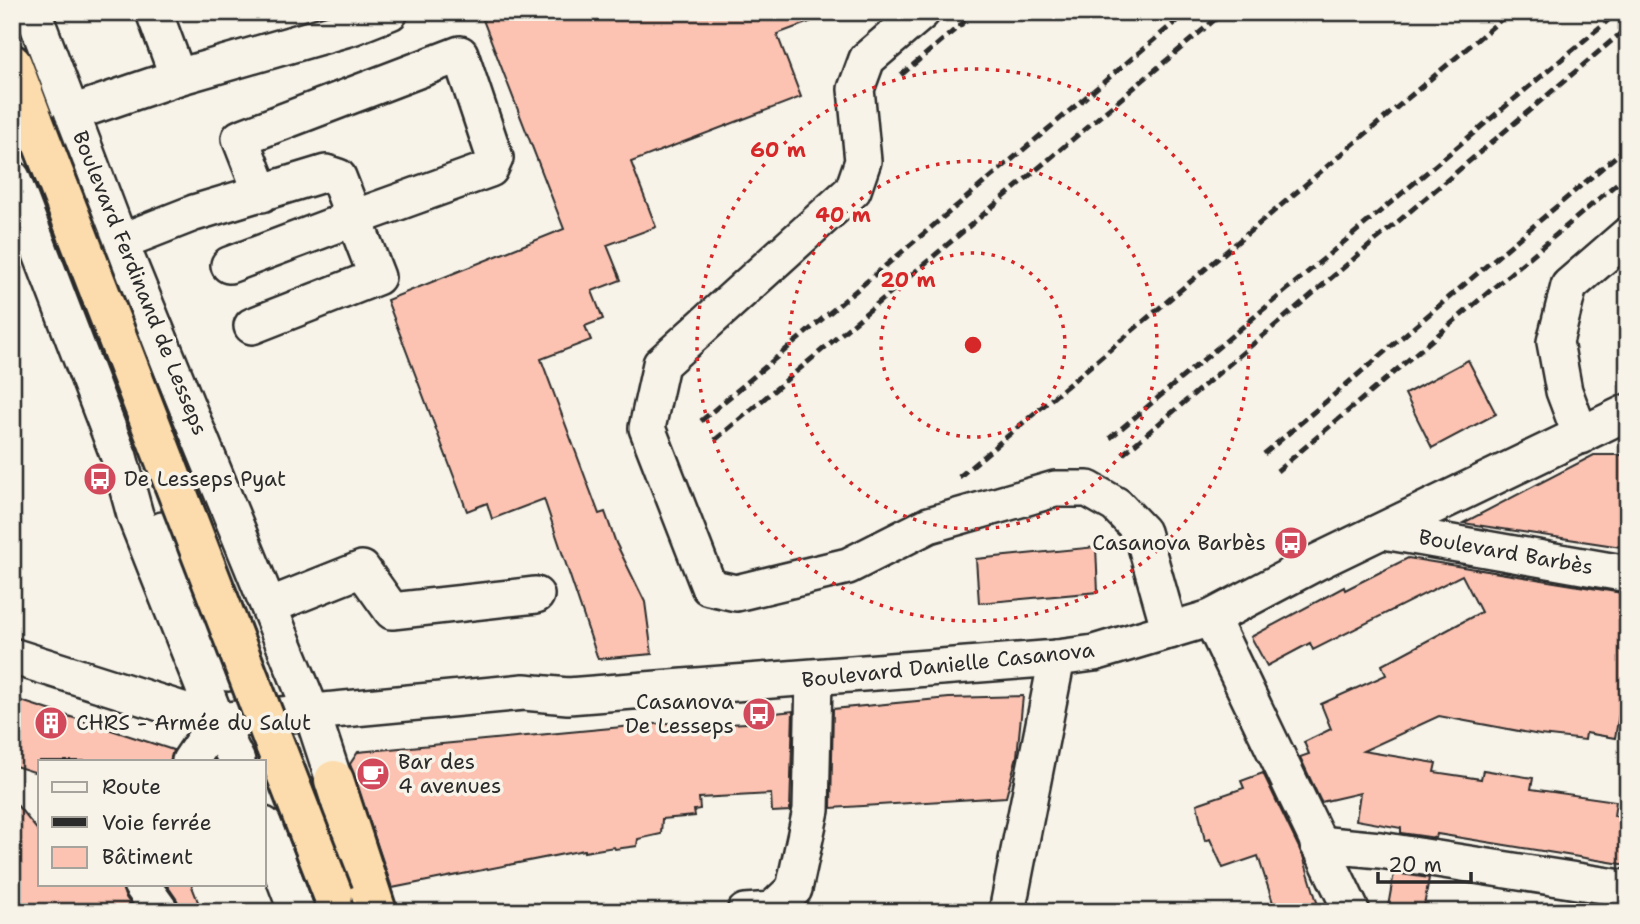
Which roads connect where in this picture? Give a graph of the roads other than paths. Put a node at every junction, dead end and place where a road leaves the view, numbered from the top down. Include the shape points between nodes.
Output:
1 (33, 12) edge
2 (154, 12) edge
3 (390, 12) edge
4 (922, 12) edge
5 (12, 64) edge
6 (178, 77) junction
7 (72, 113) junction
8 (12, 178) edge
9 (262, 194) junction
10 (354, 218) junction
11 (1628, 235) edge
12 (24, 241) edge
13 (120, 242) junction
14 (229, 265) dead end
15 (252, 326) dead end
16 (1628, 412) edge
17 (1581, 436) junction
18 (119, 457) junction
19 (1384, 531) junction
20 (250, 557) junction
21 (1628, 574) edge
22 (188, 580) junction
23 (536, 595) dead end
24 (269, 606) junction
25 (1211, 618) junction
26 (1170, 631) junction
27 (12, 656) edge
28 (1057, 658) junction
29 (814, 678) junction
30 (312, 712) junction
31 (233, 719) junction
32 (191, 760) edge
33 (237, 760) edge
34 (334, 780) junction
35 (266, 830) edge
36 (1318, 844) junction
37 (142, 886) edge
38 (1628, 890) edge
39 (344, 908) edge
40 (161, 912) edge
41 (297, 912) edge
42 (377, 912) edge
43 (745, 912) edge
44 (1007, 912) edge
45 (1352, 912) edge

1 - 7 street, Boulevard Ferdinand de Lesseps
2 - 6 street
3 - 6 street
4 - 26 street via 867,59 856,89 863,161 853,190 661,364 647,428 709,587 736,593 848,566 929,525 1055,489 1088,489 1116,505 1142,532
5 - 39 highway, bridge
6 - 7 street
7 - 13 street, Boulevard Ferdinand de Lesseps
8 - 12 street
9 - 10 street via 326,173 338,177
9 - 10 street via 240,138 460,54 495,158 490,169
9 - 13 street via 194,213
10 - 14 street
10 - 15 street via 377,277
11 - 17 street via 1569,286 1555,342 1564,391
12 - 18 street
13 - 20 street, Boulevard Ferdinand de Lesseps
16 - 17 street, Boulevard Danielle Casanova
17 - 19 street, Boulevard Danielle Casanova
18 - 22 street via 152,508
18 - 31 street via 135,515
19 - 21 street, Boulevard Barbès
19 - 25 street, Boulevard Danielle Casanova
20 - 22 street via 204,580
20 - 24 street, Boulevard Ferdinand de Lesseps
22 - 31 street
23 - 24 street via 392,611 362,569
24 - 30 street, Boulevard Ferdinand de Lesseps
25 - 26 street, Boulevard Danielle Casanova
25 - 36 street
26 - 28 street, Boulevard Danielle Casanova via 1094,653
27 - 31 street
28 - 29 street, Boulevard Danielle Casanova
28 - 44 street
29 - 30 street, Boulevard Danielle Casanova via 568,696 524,692
29 - 43 street via 811,810 794,889 772,910
30 - 31 street, Boulevard Danielle Casanova
30 - 34 street, Boulevard Ferdinand de Lesseps
31 - 32 street
31 - 33 street
34 - 39 street, Boulevard Ferdinand de Lesseps
34 - 42 highway
35 - 41 street
36 - 38 street
36 - 45 street
37 - 40 street

